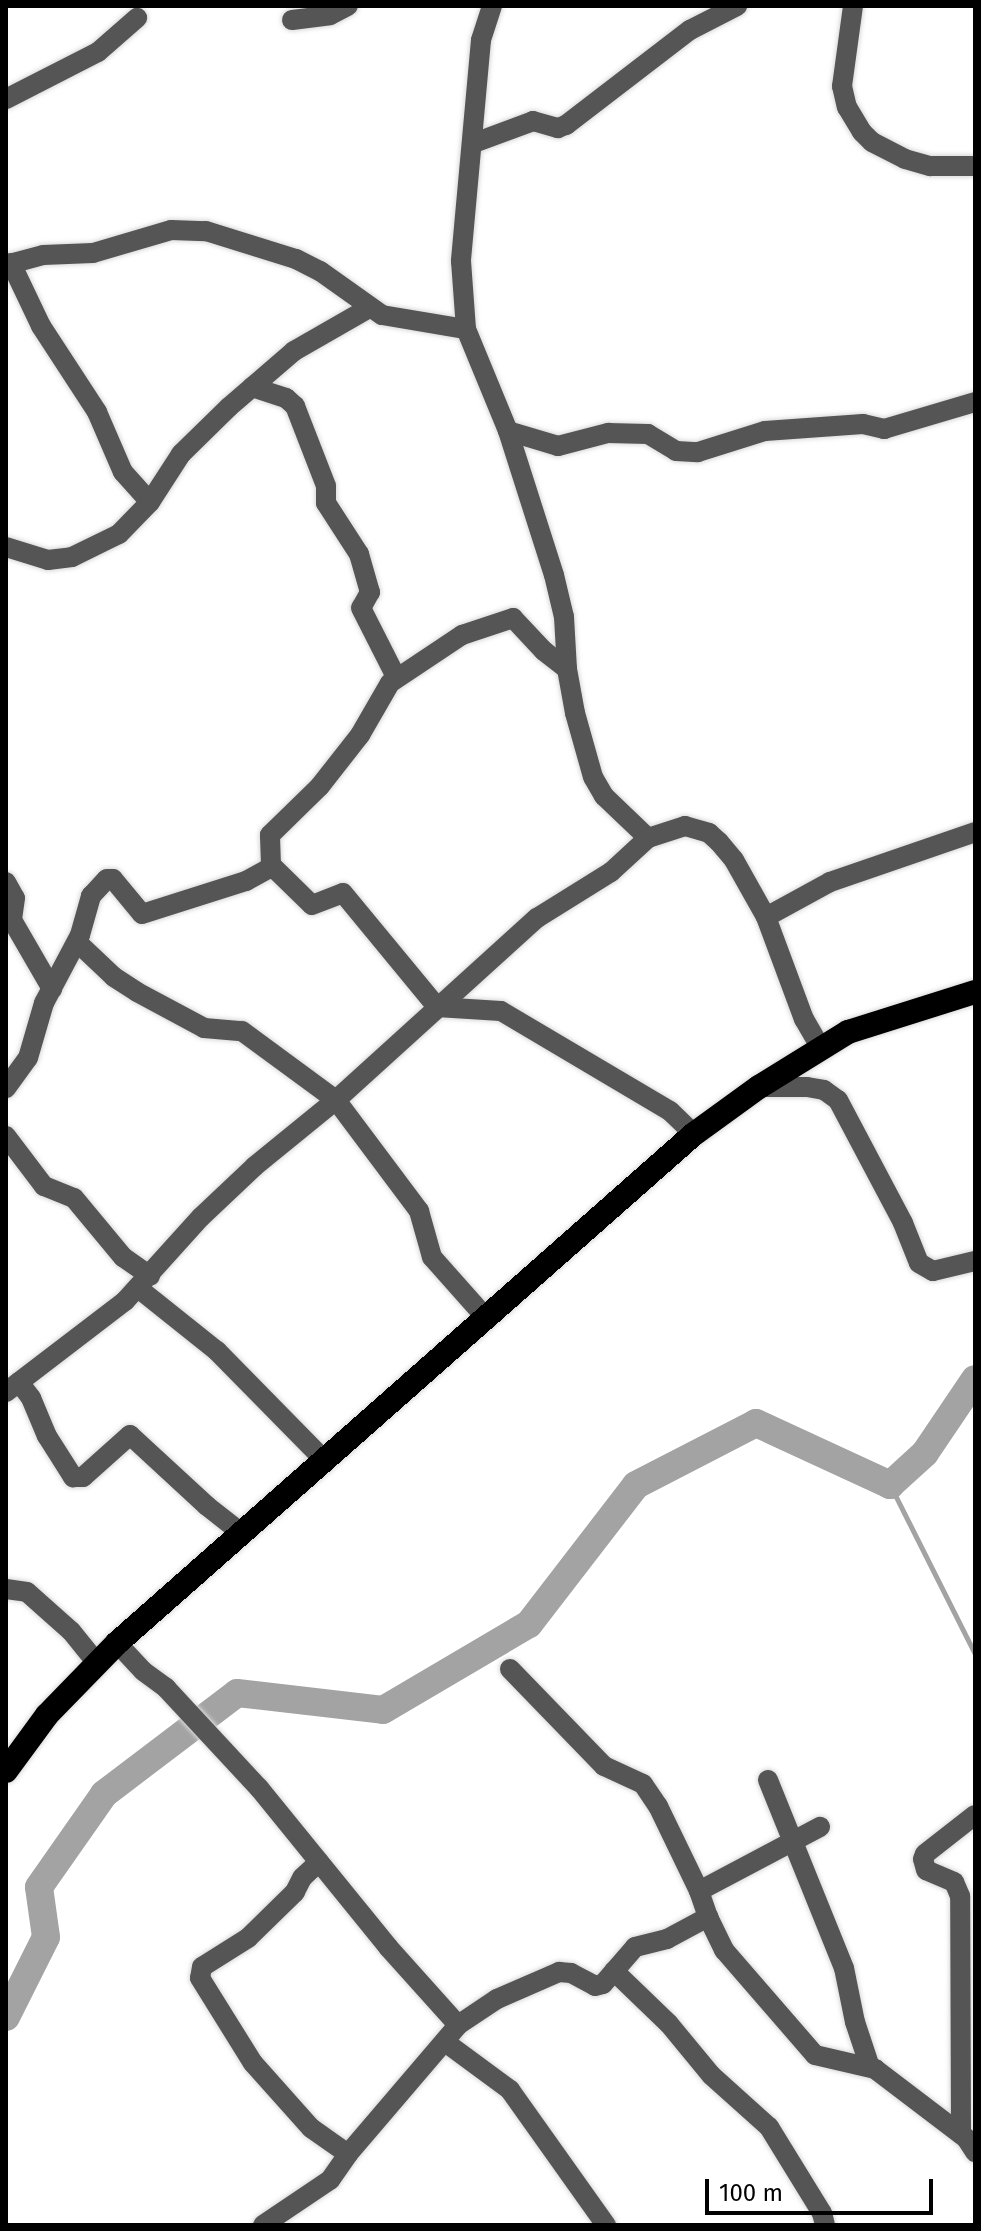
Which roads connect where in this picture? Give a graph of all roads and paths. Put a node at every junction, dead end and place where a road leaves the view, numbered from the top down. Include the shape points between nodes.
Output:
1 (348, 6) edge
2 (492, 6) edge
3 (737, 6) edge
4 (853, 6) edge
5 (137, 18) dead end
6 (292, 20) dead end
7 (6, 99) edge
8 (474, 143) junction
9 (975, 166) edge
10 (9, 264) edge
11 (369, 308) junction
12 (466, 329) junction
13 (252, 387) junction
14 (975, 402) edge
15 (508, 431) junction
16 (150, 502) junction
17 (6, 547) edge
18 (567, 669) junction
19 (396, 677) junction
20 (975, 832) edge
21 (648, 838) junction
22 (271, 865) junction
23 (6, 882) edge
24 (766, 917) junction
25 (77, 942) junction
26 (52, 989) junction
27 (975, 992) edge
28 (437, 1007) junction
29 (820, 1047) junction
30 (759, 1087) junction
31 (6, 1088) edge
32 (336, 1100) junction
33 (694, 1134) junction
34 (6, 1136) edge
35 (975, 1261) edge
36 (144, 1282) junction
37 (487, 1319) junction
38 (12, 1387) edge
39 (324, 1460) junction
40 (240, 1532) junction
41 (6, 1589) edge
42 (117, 1643) junction
43 (96, 1662) junction
44 (510, 1669) dead end
45 (6, 1771) edge
46 (768, 1780) dead end
47 (975, 1815) edge
48 (820, 1827) dead end
49 (793, 1839) junction
50 (319, 1862) junction
51 (699, 1891) junction
52 (708, 1917) junction
53 (614, 1971) junction
54 (452, 2033) junction
55 (870, 2067) junction
56 (961, 2134) junction
57 (975, 2152) edge
58 (348, 2154) junction
59 (273, 2223) edge
60 (606, 2225) edge
61 (825, 2225) edge

1 - 6 street via 330,15
2 - 8 street via 481,40
3 - 8 street via 690,30 566,125 533,121
4 - 9 street via 842,86 862,132 905,159 930,166
5 - 7 street via 98,52
8 - 12 street via 461,261
10 - 11 street via 43,255 93,253 171,230 206,231 296,259
10 - 16 street via 41,326 97,412 123,472
11 - 12 street via 399,320
11 - 13 street via 294,351
12 - 15 street
13 - 16 street via 181,454
13 - 19 street via 295,406 326,486 326,503 359,554 370,592 362,612
14 - 15 street via 884,429 863,424 765,431 698,452 676,451 648,434 608,433 558,446
15 - 18 street via 554,575 564,617
16 - 17 street via 119,534 72,557 48,560
18 - 19 street via 517,621 507,618 452,639
18 - 21 street via 593,777 604,796
19 - 22 street via 313,796 270,835
20 - 24 street via 830,882
21 - 24 street via 685,826 709,833 734,860
21 - 28 street via 611,872 537,918
22 - 25 street via 246,881 142,914 113,879 107,879 91,896
22 - 28 street via 312,905 343,893
23 - 26 street via 15,898 12,920
24 - 29 street via 804,1019
25 - 26 street
25 - 32 street via 137,992 204,1028 242,1031
26 - 31 street via 28,1058
27 - 29 highway via 848,1032
28 - 32 street
28 - 33 street via 501,1011 670,1111
29 - 30 highway
30 - 33 highway
30 - 35 street via 807,1087 838,1100 919,1263 933,1271
32 - 36 street via 201,1217
32 - 37 street via 419,1211 432,1257
33 - 37 highway
34 - 36 street via 44,1186 74,1198
36 - 38 street via 105,1319
36 - 39 street
37 - 39 highway
38 - 40 street via 31,1398 73,1477 83,1477 130,1435
39 - 40 highway
40 - 42 highway
41 - 43 street via 27,1592
42 - 43 highway
42 - 50 street via 185,1708
43 - 45 highway via 47,1715
44 - 51 street via 604,1766 643,1784
46 - 49 street
47 - 56 street via 923,1859 926,1870 954,1882 960,1896
48 - 49 street
49 - 51 street
49 - 55 street via 844,1968
50 - 54 street
50 - 58 street via 248,1938 202,1967 200,1978 253,2063 311,2128
51 - 52 street
52 - 53 street via 667,1939 635,1947
52 - 55 street via 724,1950 815,2055
53 - 54 street via 599,1986 571,1973 539,1978
53 - 61 street via 669,2024 711,2075 769,2127
54 - 58 street
54 - 60 street via 510,2090
55 - 56 street
56 - 57 street
58 - 59 street via 320,2190

